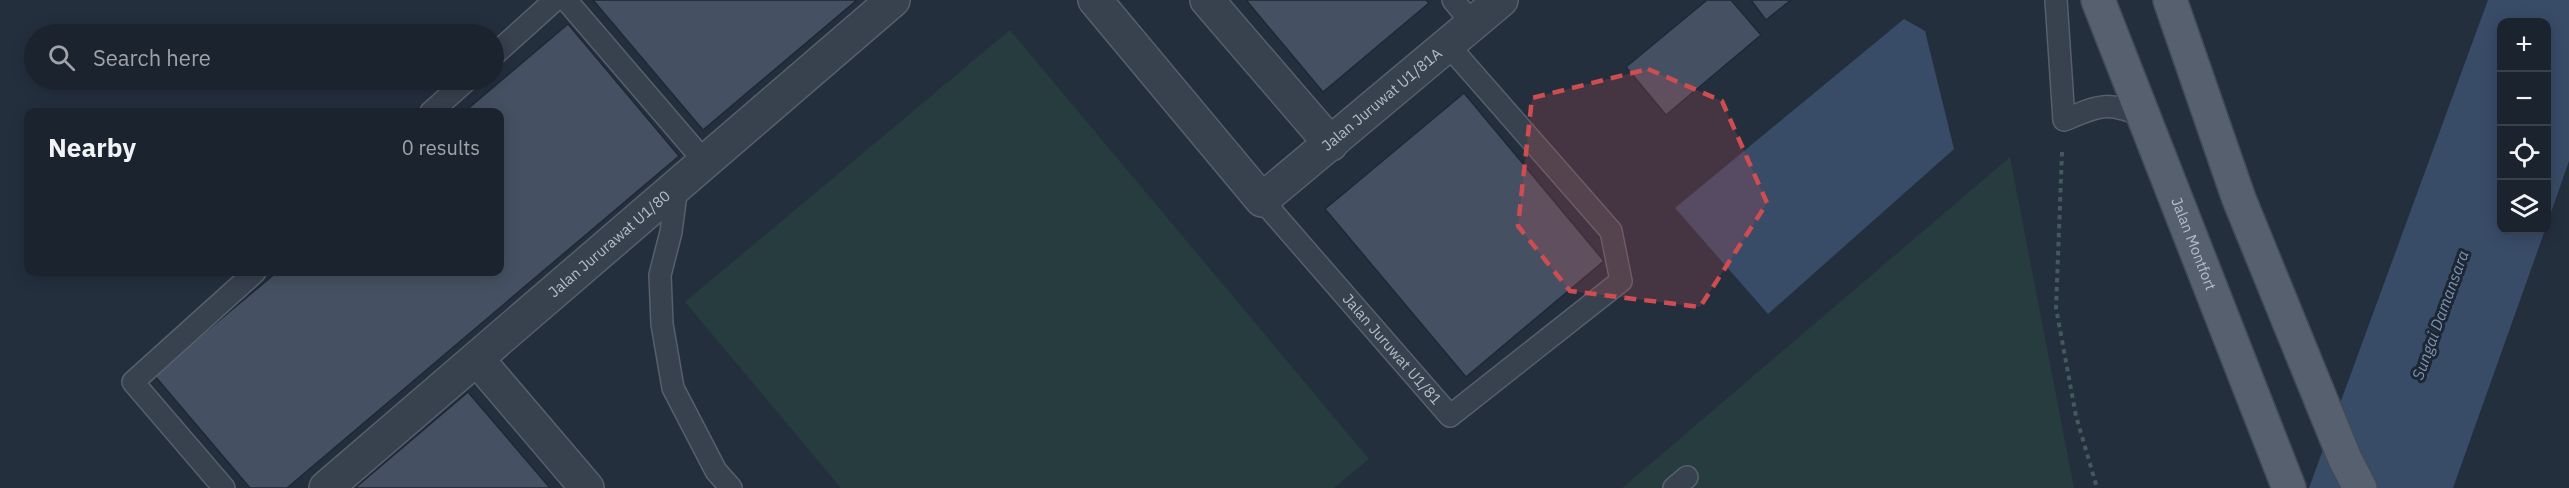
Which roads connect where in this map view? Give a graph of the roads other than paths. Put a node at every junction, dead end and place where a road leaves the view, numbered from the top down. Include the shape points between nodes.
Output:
1 (555, 0) edge
2 (566, 0) edge
3 (893, 0) edge
4 (1095, 0) edge
5 (1207, 0) edge
6 (1501, 0) edge
7 (2056, 0) edge
8 (2098, 0) edge
9 (2170, 0) edge
10 (1463, 12) edge
11 (1448, 45) junction
12 (504, 46) edge
13 (455, 90) edge
14 (435, 108) edge
15 (2144, 116) junction
16 (1331, 144) junction
17 (705, 162) junction
18 (677, 186) junction
19 (1262, 200) junction
20 (251, 276) edge
21 (477, 359) junction
22 (224, 488) edge
23 (327, 488) edge
24 (587, 488) edge
25 (731, 488) edge
26 (2289, 488) edge
27 (2360, 488) edge

1 - 12 lane
2 - 17 lane
3 - 17 street, Jalan Jururawat U1/80
4 - 19 street, Jalan Juruwat U1/81
5 - 16 street
6 - 10 street, Jalan Juruwat U1/81A
7 - 15 lane via 2064,120 2101,105 2120,106
8 - 15 main road, Jalan Montfort
9 - 27 main road via 2239,199
10 - 11 street, Jalan Juruwat U1/81A
11 - 16 street, Jalan Juruwat U1/81A
11 - 19 lane, Jalan Juruwat U1/81 via 1611,231 1621,281 1450,416
13 - 14 lane
15 - 26 main road, Jalan Montfort
16 - 19 street, Jalan Juruwat U1/81A
17 - 18 street, Jalan Jururawat U1/80
18 - 21 street, Jalan Jururawat U1/80
18 - 25 lane via 660,275 662,324 673,388 716,471
20 - 22 lane via 133,382
21 - 23 street, Jalan Jururawat U1/80
21 - 24 street

